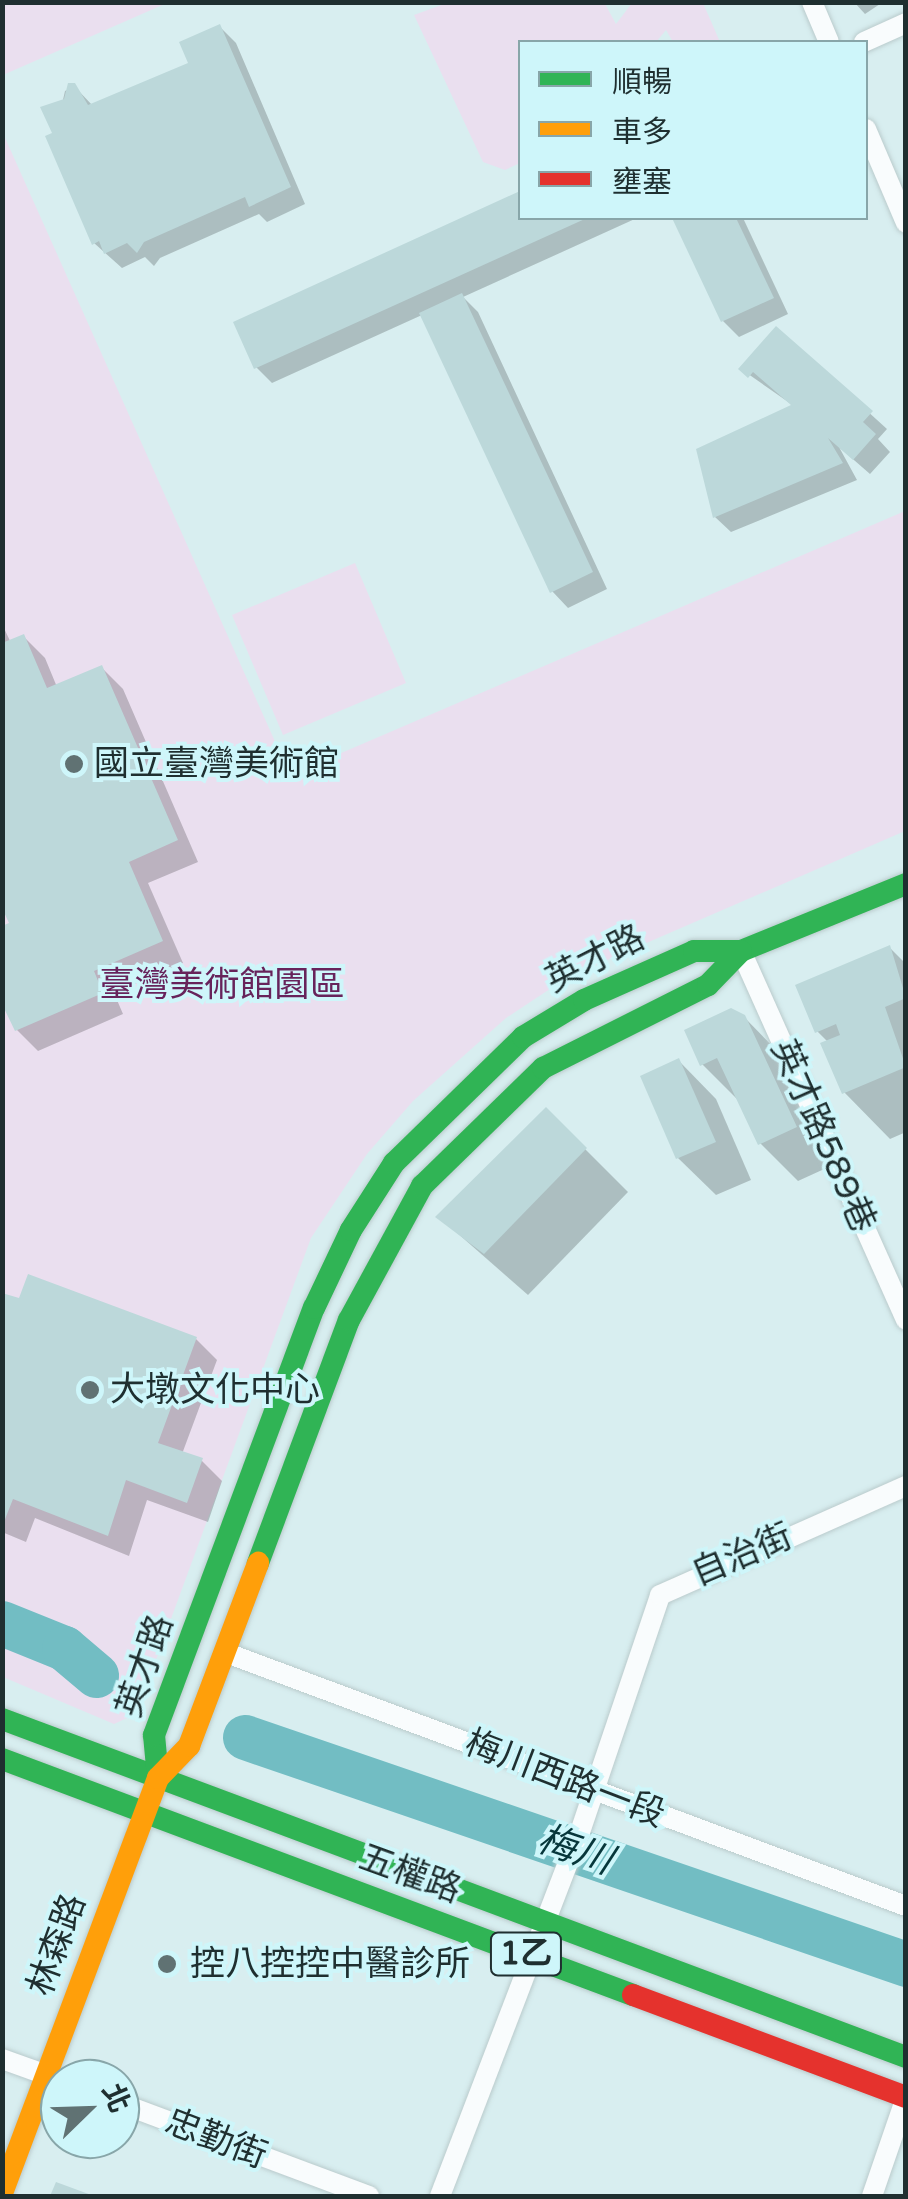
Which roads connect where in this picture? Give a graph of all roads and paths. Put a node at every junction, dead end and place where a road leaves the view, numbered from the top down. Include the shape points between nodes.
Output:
1 (812, 2) edge
2 (906, 23) edge
3 (828, 40) edge
4 (868, 40) edge
5 (868, 133) edge
6 (906, 223) edge
7 (906, 884) edge
8 (742, 952) junction
9 (906, 1320) edge
10 (906, 1486) edge
11 (224, 1652) junction
12 (2, 1719) edge
13 (2, 1759) edge
14 (158, 1778) junction
15 (593, 1789) junction
16 (145, 1812) junction
17 (906, 1906) edge
18 (544, 1922) junction
19 (529, 1955) junction
20 (906, 2057) edge
21 (2, 2058) edge
22 (60, 2059) edge
23 (40, 2073) edge
24 (906, 2097) edge
25 (40, 2107) edge
26 (140, 2110) edge
27 (2, 2192) edge
28 (369, 2196) edge
29 (440, 2196) edge
30 (872, 2196) edge

1 - 3 street
2 - 4 street
5 - 6 street
7 - 8 main road, 英才路
8 - 9 street, 英才路589巷
8 - 11 main road, 英才路 via 708,985 543,1068 422,1186 349,1320
8 - 14 main road, 英才路 via 694,951 554,1019 454,1099 394,1163 350,1230 314,1308 154,1735
10 - 15 street, 自治街 via 660,1594
11 - 14 main road, 英才路 via 189,1746
11 - 15 street, 梅川西路一段
12 - 14 main road, 五權路 / 1乙
13 - 16 main road, 五權路 / 1乙
14 - 16 main road, 林森路
14 - 18 main road, 五權路 / 1乙
15 - 17 street, 梅川西路一段
15 - 18 street, 自治街
16 - 19 main road, 五權路 / 1乙
16 - 22 main road, 林森路
18 - 19 street
18 - 20 main road, 五權路 / 1乙
19 - 24 main road, 五權路 / 1乙
19 - 29 street
21 - 23 street
24 - 30 street
25 - 27 main road, 林森路
26 - 28 street, 忠勤街

